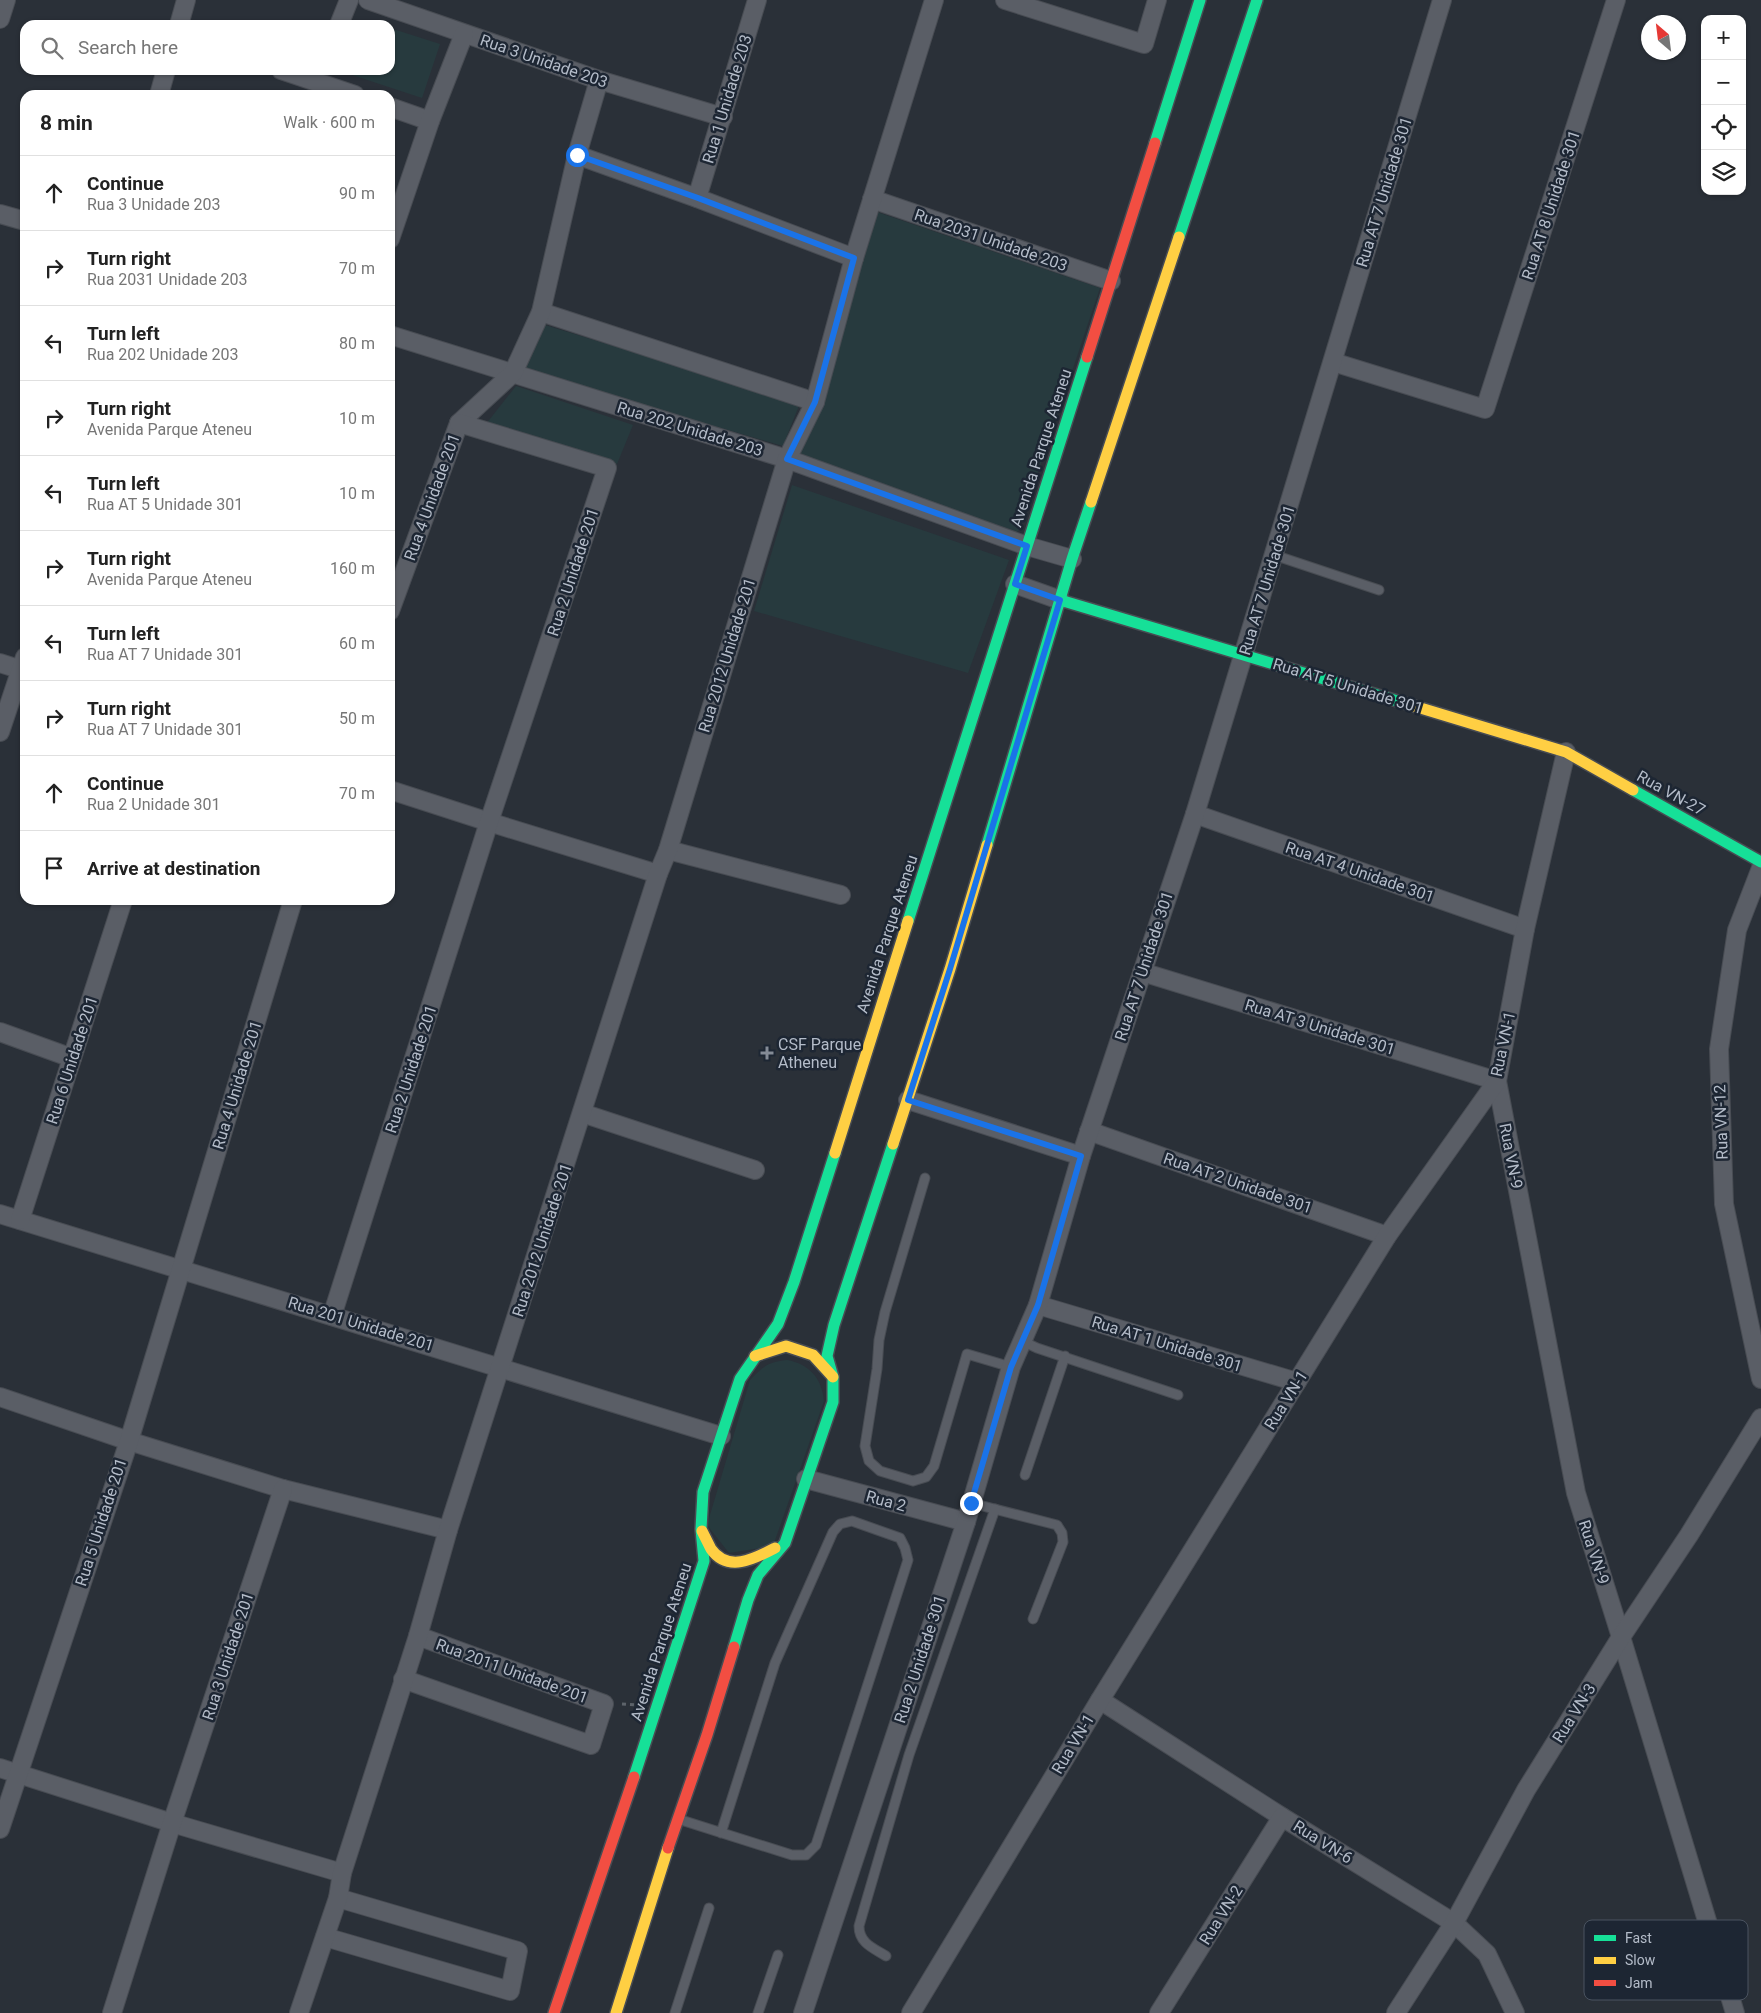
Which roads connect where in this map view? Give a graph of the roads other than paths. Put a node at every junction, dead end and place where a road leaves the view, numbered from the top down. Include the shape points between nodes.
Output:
1 (6, 0) edge
2 (186, 0) edge
3 (349, 0) edge
4 (368, 0) edge
5 (757, 0) edge
6 (934, 0) edge
7 (1005, 0) edge
8 (1157, 0) edge
9 (1200, 0) edge
10 (1257, 0) edge
11 (1442, 0) edge
12 (1616, 0) edge
13 (0, 19) edge
14 (180, 20) edge
15 (341, 20) edge
16 (464, 34) junction
17 (165, 75) edge
18 (319, 76) edge
19 (599, 80) junction
20 (160, 90) edge
21 (346, 90) edge
22 (395, 109) edge
23 (723, 117) junction
24 (430, 121) junction
25 (577, 155) junction
26 (698, 198) junction
27 (872, 199) junction
28 (0, 214) edge
29 (20, 220) edge
30 (395, 224) edge
31 (854, 258) junction
32 (1111, 281) junction
33 (541, 312) junction
34 (395, 337) edge
35 (1333, 362) junction
36 (513, 373) junction
37 (815, 402) junction
38 (459, 423) junction
39 (787, 459) junction
40 (1027, 546) junction
41 (1274, 555) junction
42 (1072, 560) junction
43 (1015, 584) junction
44 (1380, 590) dead end
45 (395, 597) edge
46 (1060, 600) junction
47 (1244, 654) junction
48 (0, 663) edge
49 (20, 666) edge
50 (20, 677) edge
51 (0, 732) edge
52 (1566, 752) junction
53 (395, 792) edge
54 (1195, 814) junction
55 (489, 822) junction
56 (668, 850) junction
57 (1761, 862) edge
58 (1761, 868) edge
59 (658, 874) junction
60 (840, 895) dead end
61 (121, 905) edge
62 (292, 905) edge
63 (1526, 929) junction
64 (1142, 972) junction
65 (0, 1032) edge
66 (72, 1058) junction
67 (1497, 1081) junction
68 (908, 1100) junction
69 (582, 1113) junction
70 (1089, 1131) junction
71 (1081, 1156) junction
72 (755, 1170) dead end
73 (925, 1178) dead end
74 (0, 1214) edge
75 (20, 1220) junction
76 (1387, 1236) junction
77 (182, 1270) junction
78 (1038, 1305) junction
79 (332, 1316) junction
80 (1022, 1341) junction
81 (756, 1356) junction
82 (1065, 1356) junction
83 (502, 1367) junction
84 (1011, 1367) junction
85 (833, 1377) junction
86 (1761, 1379) edge
87 (1297, 1382) junction
88 (1178, 1395) dead end
89 (0, 1397) edge
90 (1761, 1418) edge
91 (722, 1436) junction
92 (129, 1441) junction
93 (1025, 1475) dead end
94 (806, 1479) junction
95 (283, 1489) junction
96 (971, 1503) junction
97 (995, 1509) junction
98 (966, 1522) junction
99 (701, 1529) junction
100 (448, 1530) junction
101 (785, 1543) junction
102 (1032, 1619) dead end
103 (418, 1636) junction
104 (1621, 1637) junction
105 (403, 1679) junction
106 (1100, 1700) junction
107 (0, 1768) edge
108 (18, 1774) junction
109 (1282, 1817) junction
110 (677, 1819) junction
111 (172, 1823) junction
112 (0, 1829) edge
113 (720, 1833) junction
114 (342, 1873) junction
115 (338, 1898) junction
116 (709, 1908) dead end
117 (1707, 1920) edge
118 (1454, 1923) junction
119 (325, 1937) junction
120 (778, 1955) dead end
121 (886, 1956) dead end
122 (1731, 2000) edge
123 (112, 2013) edge
124 (299, 2013) edge
125 (554, 2013) edge
126 (616, 2013) edge
127 (675, 2013) edge
128 (758, 2013) edge
129 (803, 2013) edge
130 (910, 2013) edge
131 (1159, 2013) edge
132 (1396, 2013) edge
133 (1515, 2013) edge
134 (1735, 2013) edge

1 - 13 street
2 - 14 street
3 - 15 street
4 - 16 street, Rua 3 Unidade 203
5 - 23 street, Rua 1 Unidade 203
6 - 27 street
7 - 8 street via 1144,44
9 - 32 street, Avenida Parque Ateneu
10 - 42 street
11 - 35 street, Rua AT 7 Unidade 301
12 - 35 street, Rua AT 8 Unidade 301 via 1485,410
16 - 19 street, Rua 3 Unidade 203
16 - 24 street
17 - 20 street
18 - 21 street
19 - 23 street, Rua 3 Unidade 203
19 - 25 street
22 - 24 street
23 - 26 street, Rua 1 Unidade 203
24 - 30 street
25 - 26 street
25 - 33 street
26 - 31 street
27 - 31 street
27 - 32 street, Rua 2031 Unidade 203
28 - 29 street
31 - 37 street
32 - 40 street, Avenida Parque Ateneu
33 - 36 street
33 - 37 street
34 - 36 street, Rua 202 Unidade 203
35 - 41 street, Rua AT 7 Unidade 301
36 - 38 street, Rua 4 Unidade 201
36 - 39 street, Rua 202 Unidade 203
37 - 39 street
38 - 45 street, Rua 4 Unidade 201
38 - 55 street, Rua 2 Unidade 201 via 607,468
39 - 40 street, Rua 202 Unidade 203
39 - 56 street, Rua 2012 Unidade 201
40 - 42 street, Rua 202 Unidade 203
40 - 43 street, Avenida Parque Ateneu
41 - 44 lane
41 - 47 street, Rua AT 7 Unidade 301
42 - 46 street
43 - 46 street, Rua AT 5 Unidade 301
43 - 81 street, Avenida Parque Ateneu via 794,1282 778,1324
46 - 47 street, Rua AT 5 Unidade 301
46 - 68 street
47 - 52 street, Rua AT 5 Unidade 301
47 - 54 street, Rua AT 7 Unidade 301
48 - 49 street
50 - 51 street
52 - 57 street, Rua VN-27
52 - 63 street, Rua VN-1
53 - 55 street
54 - 63 street, Rua AT 4 Unidade 301
54 - 64 street, Rua AT 7 Unidade 301
55 - 59 street
55 - 79 street, Rua 2 Unidade 201
56 - 59 street, Rua 2012 Unidade 201
56 - 60 street
58 - 86 street, Rua VN-12 via 1737,930 1719,1049 1724,1204
59 - 69 street, Rua 2012 Unidade 201
61 - 66 street, Rua 6 Unidade 201
62 - 77 street, Rua 4 Unidade 201
63 - 67 street, Rua VN-1
64 - 67 street, Rua AT 3 Unidade 301
64 - 70 street, Rua AT 7 Unidade 301
65 - 66 street
66 - 75 street, Rua 6 Unidade 201
67 - 76 street, Rua VN-1
67 - 104 street, Rua VN-9 via 1576,1494
68 - 71 street
68 - 85 street via 834,1325 828,1356
69 - 72 street
69 - 83 street, Rua 2012 Unidade 201
70 - 71 street, Rua AT 7 Unidade 301
70 - 76 street, Rua AT 2 Unidade 301
71 - 78 street, Rua AT 7 Unidade 301
73 - 84 lane via 879,1340 865,1446 869,1461 880,1471 913,1481 926,1477 934,1466 967,1354
74 - 75 street, Rua 201 Unidade 201
75 - 77 street, Rua 201 Unidade 201
76 - 87 street, Rua VN-1
77 - 79 street, Rua 201 Unidade 201
77 - 92 street, Rua 5 Unidade 201
78 - 80 street, Rua 2 Unidade 301
78 - 87 street, Rua AT 1 Unidade 301
79 - 83 street, Rua 201 Unidade 201
80 - 82 lane
80 - 84 street, Rua 2 Unidade 301
81 - 85 street via 786,1346 813,1355
81 - 91 street, Avenida Parque Ateneu via 740,1378
82 - 88 lane
82 - 93 lane
83 - 91 street, Rua 201 Unidade 201
83 - 100 street, Rua 2011 Unidade 201
84 - 96 street, Rua 2 Unidade 301
85 - 94 street via 833,1402
87 - 106 street, Rua VN-1
89 - 92 street
90 - 104 street, Rua VN-3
91 - 99 street, Avenida Parque Ateneu via 703,1492
92 - 95 street
92 - 108 street, Rua 5 Unidade 201
94 - 98 street, Rua 2
94 - 101 street
95 - 100 street
95 - 111 street, Rua 3 Unidade 201
96 - 97 lane
96 - 98 street, Rua 2 Unidade 301
97 - 102 lane via 1057,1526 1062,1533 1063,1542
97 - 121 lane via 909,1755 859,1926 859,1935 866,1943
98 - 129 street, Rua 2 Unidade 301
99 - 101 street via 714,1552 728,1563 748,1563
99 - 125 street, Avenida Parque Ateneu via 704,1561
100 - 103 street, Rua 2011 Unidade 201
101 - 110 street via 758,1575 748,1600 707,1735
103 - 105 street, Rua 2011 Unidade 201
103 - 105 street, Rua 2011 Unidade 201 via 604,1704 591,1745
104 - 117 street, Rua VN-9
104 - 118 street, Rua VN-3 via 1526,1790
105 - 114 street, Rua 2011 Unidade 201
106 - 109 street, Rua VN-6
106 - 130 street, Rua VN-1
107 - 108 street
108 - 111 street
108 - 112 street, Rua 5 Unidade 201
109 - 118 street, Rua VN-6
109 - 131 street, Rua VN-2
110 - 113 lane
110 - 126 street
111 - 114 street
111 - 123 street, Rua 3 Unidade 201
113 - 113 lane via 792,1855 806,1856 816,1845 908,1560 900,1538 852,1521 840,1524 833,1532 775,1663
114 - 115 street, Rua 2011 Unidade 201
115 - 119 street, Rua 2011 Unidade 201
115 - 119 street via 518,1951 510,1991
116 - 127 lane
118 - 132 street, Rua VN-3
118 - 133 street, Rua VN-6 via 1488,1954
119 - 124 street, Rua 2011 Unidade 201
120 - 128 lane
122 - 134 street, Rua VN-9

